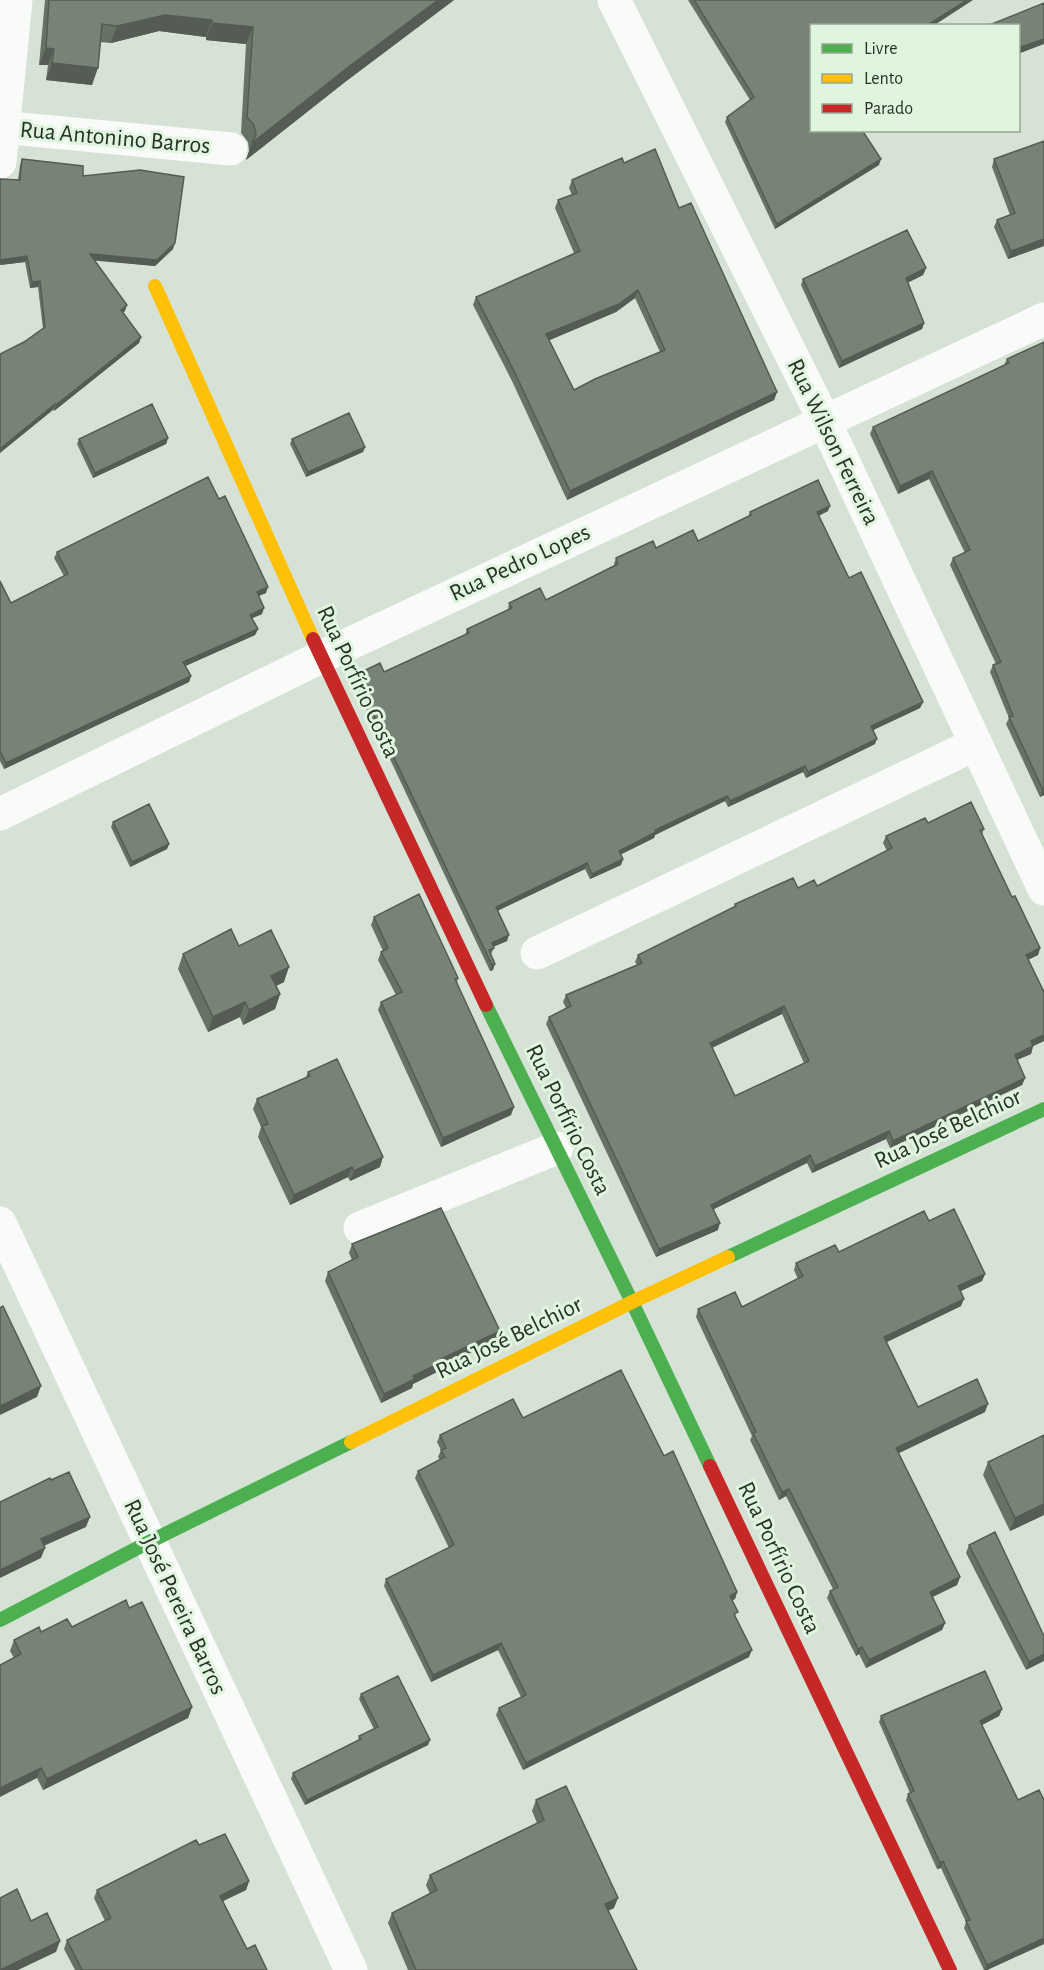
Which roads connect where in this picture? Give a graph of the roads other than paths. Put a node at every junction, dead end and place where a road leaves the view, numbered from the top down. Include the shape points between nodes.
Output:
1 (16, 0) edge
2 (614, 0) edge
3 (1, 127) edge
4 (231, 149) dead end
5 (0, 162) edge
6 (155, 286) dead end
7 (1044, 319) edge
8 (824, 420) junction
9 (321, 657) junction
10 (976, 744) junction
11 (0, 814) edge
12 (1044, 889) edge
13 (537, 953) dead end
14 (1044, 1109) edge
15 (557, 1149) junction
16 (0, 1223) edge
17 (360, 1228) dead end
18 (632, 1302) junction
19 (149, 1542) junction
20 (0, 1620) edge
21 (351, 1970) edge
22 (950, 1970) edge

1 - 3 street
2 - 8 street, Rua Wilson Ferreira
3 - 4 street, Rua Antonino Barros
3 - 5 street
6 - 9 street, Rua Porfírio Costa
7 - 8 street, Rua Pedro Lopes
8 - 9 street, Rua Pedro Lopes
8 - 10 street, Rua Wilson Ferreira
9 - 11 street, Rua Pedro Lopes
9 - 15 street, Rua Porfírio Costa
10 - 12 street, Rua Wilson Ferreira
10 - 13 street
14 - 18 street, Rua José Belchior
15 - 17 street
15 - 18 street, Rua Porfírio Costa
16 - 19 street, Rua José Pereira Barros
18 - 19 street, Rua José Belchior
18 - 22 street, Rua Porfírio Costa
19 - 20 street, Rua José Belchior
19 - 21 street, Rua José Pereira Barros

